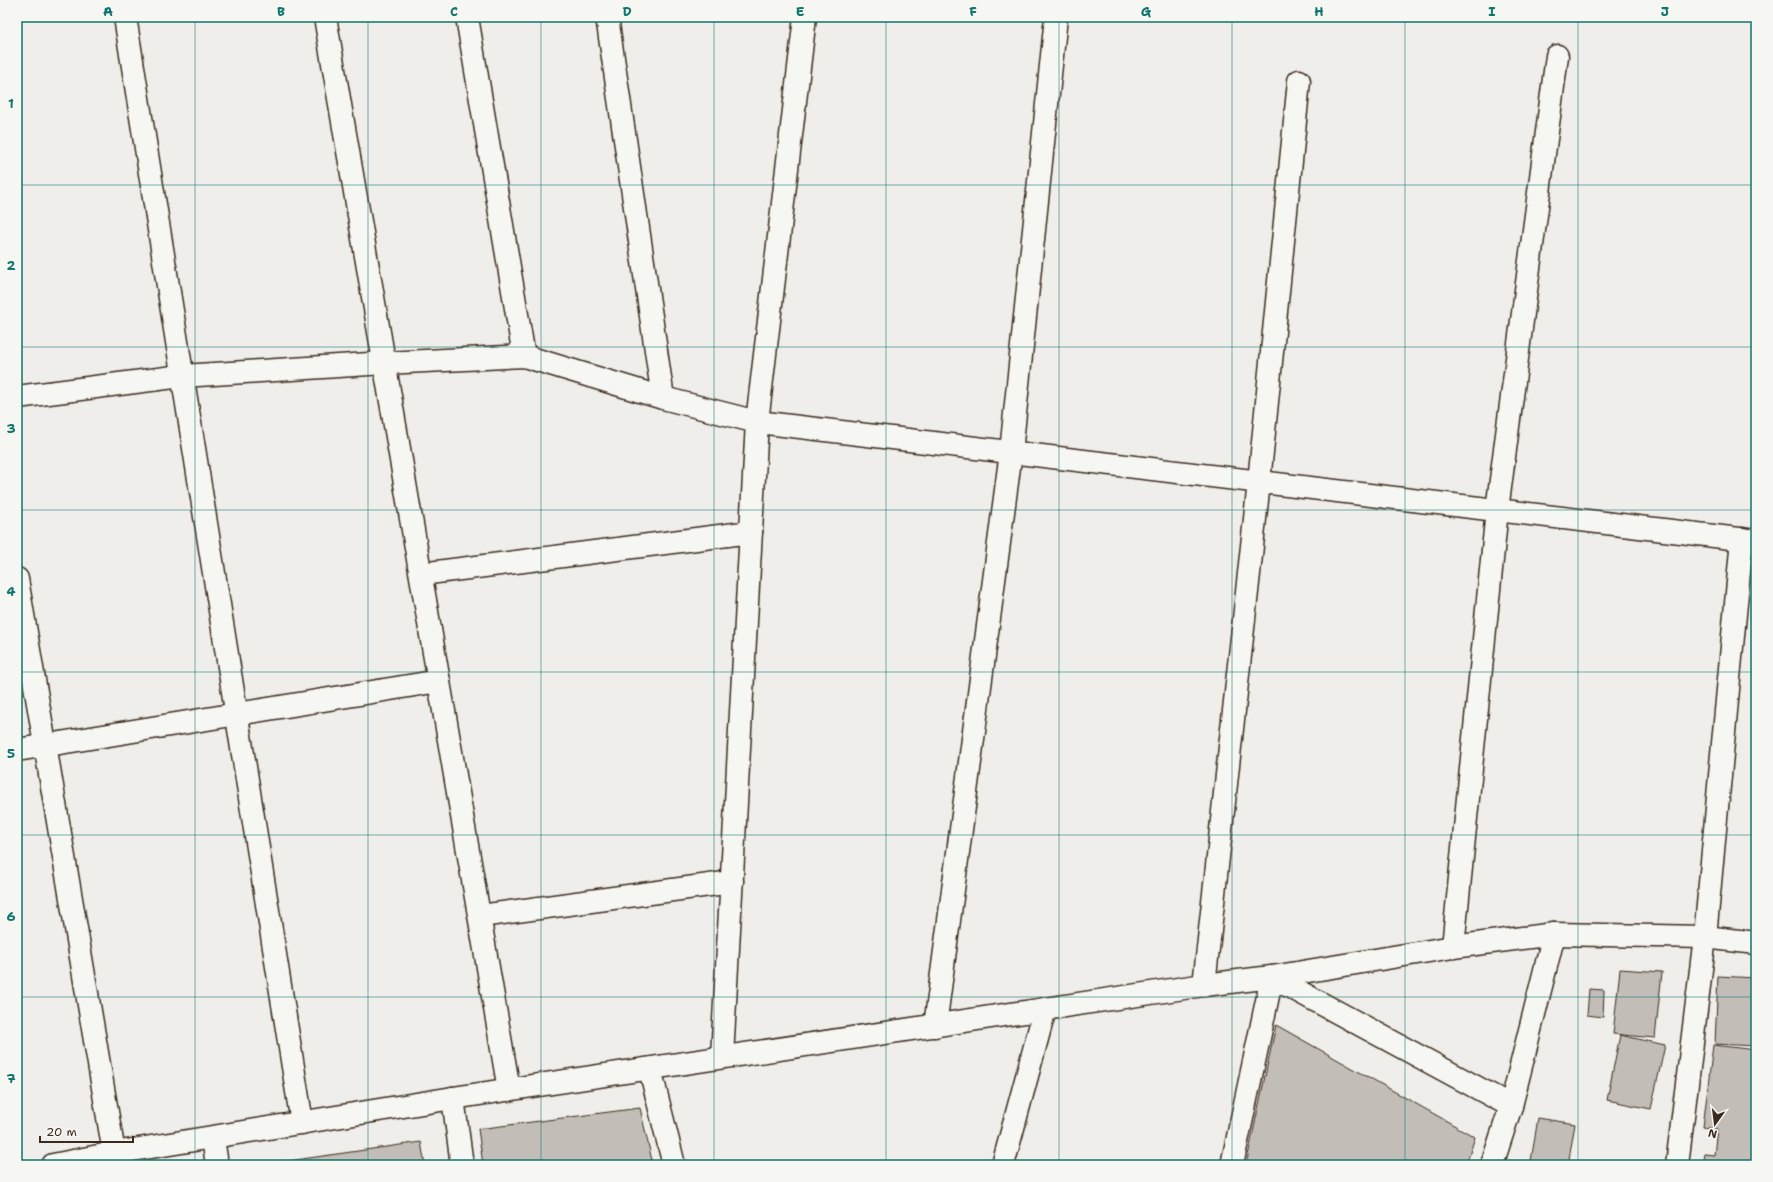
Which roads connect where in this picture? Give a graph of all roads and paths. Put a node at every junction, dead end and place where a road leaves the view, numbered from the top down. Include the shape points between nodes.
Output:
1 (125, 17) edge
2 (325, 17) edge
3 (467, 17) edge
4 (607, 17) edge
5 (805, 17) edge
6 (1056, 17) edge
7 (1557, 56) dead end
8 (1299, 81) dead end
9 (524, 356) junction
10 (384, 363) junction
11 (182, 376) junction
12 (17, 397) edge
13 (662, 398) junction
14 (757, 422) junction
15 (1011, 452) junction
16 (1259, 482) junction
17 (1497, 510) junction
18 (751, 532) junction
19 (1749, 540) edge
20 (421, 574) junction
21 (17, 579) edge
22 (439, 681) junction
23 (237, 714) junction
24 (45, 746) junction
25 (17, 750) edge
26 (732, 882) junction
27 (480, 916) junction
28 (1554, 934) junction
29 (1705, 937) junction
30 (1756, 942) edge
31 (1453, 947) junction
32 (1272, 977) junction
33 (1204, 985) junction
34 (1045, 1009) junction
35 (935, 1026) junction
36 (722, 1058) junction
37 (650, 1069) junction
38 (509, 1090) junction
39 (453, 1098) junction
40 (1511, 1106) junction
41 (302, 1123) junction
42 (213, 1138) junction
43 (114, 1153) junction
44 (53, 1165) edge
45 (217, 1165) edge
46 (462, 1165) edge
47 (674, 1165) edge
48 (1003, 1165) edge
49 (1232, 1165) edge
50 (1492, 1165) edge
51 (1677, 1165) edge

1 - 11 street
2 - 10 street
3 - 9 street
4 - 13 street
5 - 14 street
6 - 15 street
7 - 17 street
8 - 16 street
9 - 10 street
9 - 13 street
10 - 11 street
10 - 20 street
11 - 12 street
11 - 23 street
13 - 14 street
14 - 15 street
14 - 18 street
15 - 16 street
15 - 35 street
16 - 17 street
16 - 33 street
17 - 19 street
17 - 31 street
18 - 20 street
18 - 26 street
19 - 29 street
20 - 22 street
21 - 24 street
22 - 23 street
22 - 27 street
23 - 24 street
23 - 41 street
24 - 25 street
24 - 43 street
26 - 27 street
26 - 36 street
27 - 38 street
28 - 29 street
28 - 31 street
28 - 40 street
29 - 30 street
29 - 51 street
31 - 32 street
32 - 33 street
32 - 40 street
32 - 49 street
33 - 34 street
34 - 35 street
34 - 48 street
35 - 36 street
36 - 37 street
37 - 38 street
37 - 47 street
38 - 39 street
39 - 41 street
39 - 46 street
40 - 50 street
41 - 42 street
42 - 43 street
42 - 45 street
43 - 44 street

